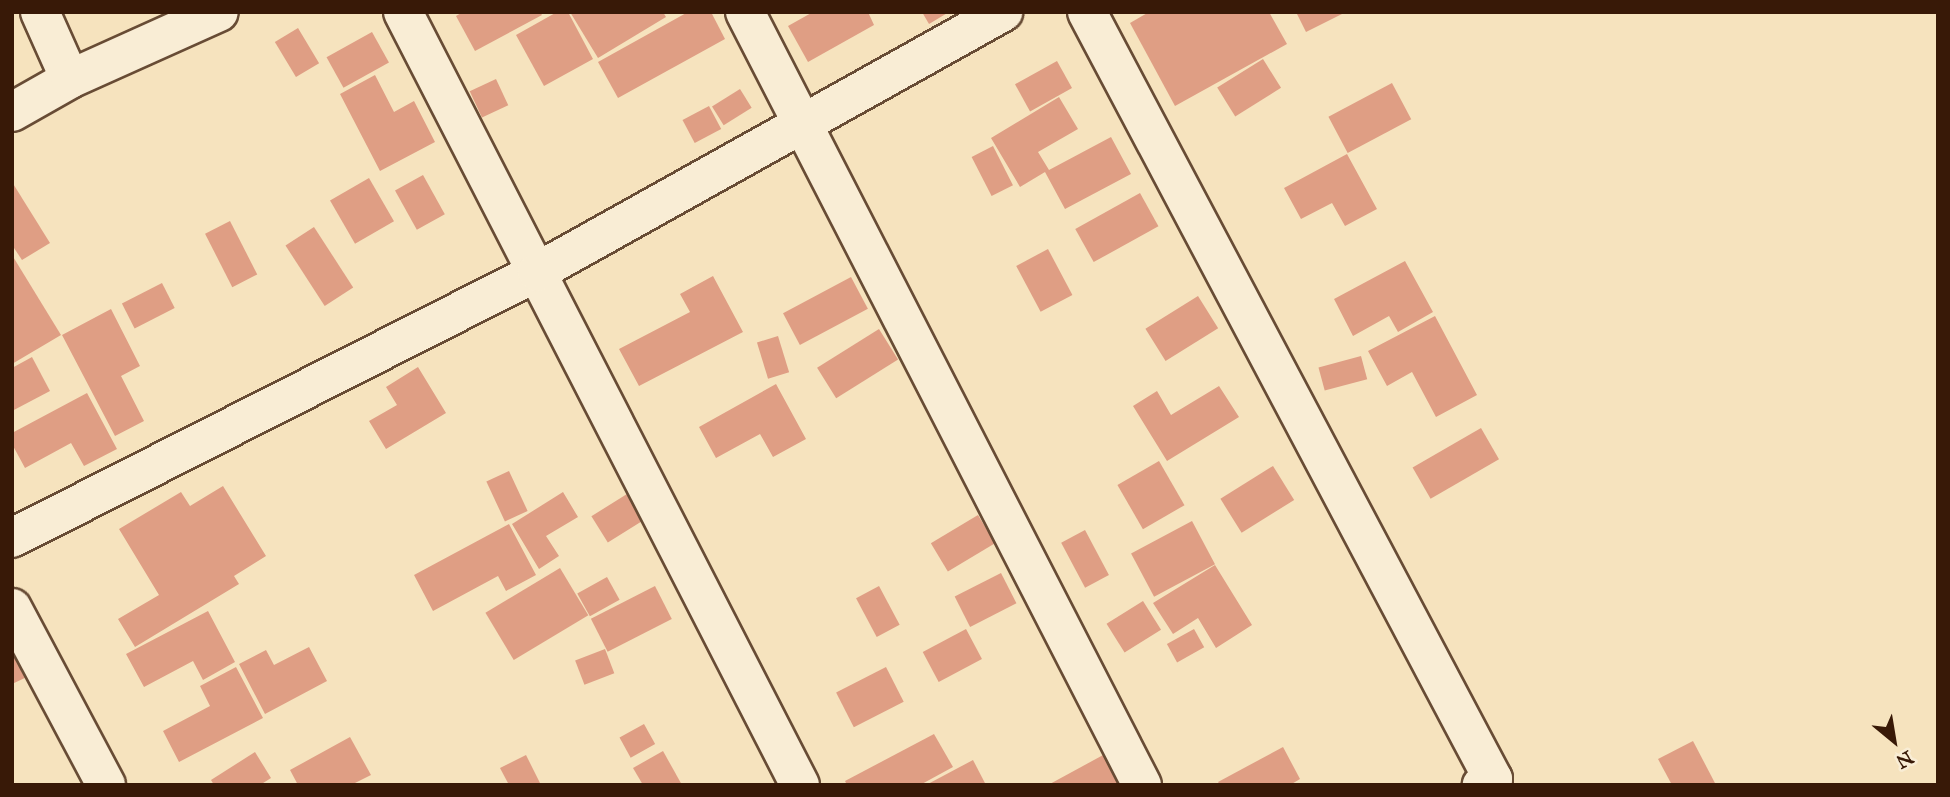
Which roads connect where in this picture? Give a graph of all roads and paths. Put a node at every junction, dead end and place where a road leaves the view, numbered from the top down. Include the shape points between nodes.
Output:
1 (40, 12) edge
2 (219, 12) edge
3 (403, 12) edge
4 (745, 12) edge
5 (1003, 12) edge
6 (1087, 12) edge
7 (70, 79) junction
8 (12, 112) edge
9 (803, 124) junction
10 (537, 272) junction
11 (12, 538) edge
12 (12, 608) edge
13 (106, 785) edge
14 (800, 785) edge
15 (1142, 785) edge
16 (1482, 785) edge

1 - 7 street
2 - 7 street
3 - 10 street
4 - 9 street
5 - 9 street
6 - 16 street via 1493,779
7 - 8 street
9 - 10 street
9 - 15 street
10 - 11 street
10 - 14 street
12 - 13 street

